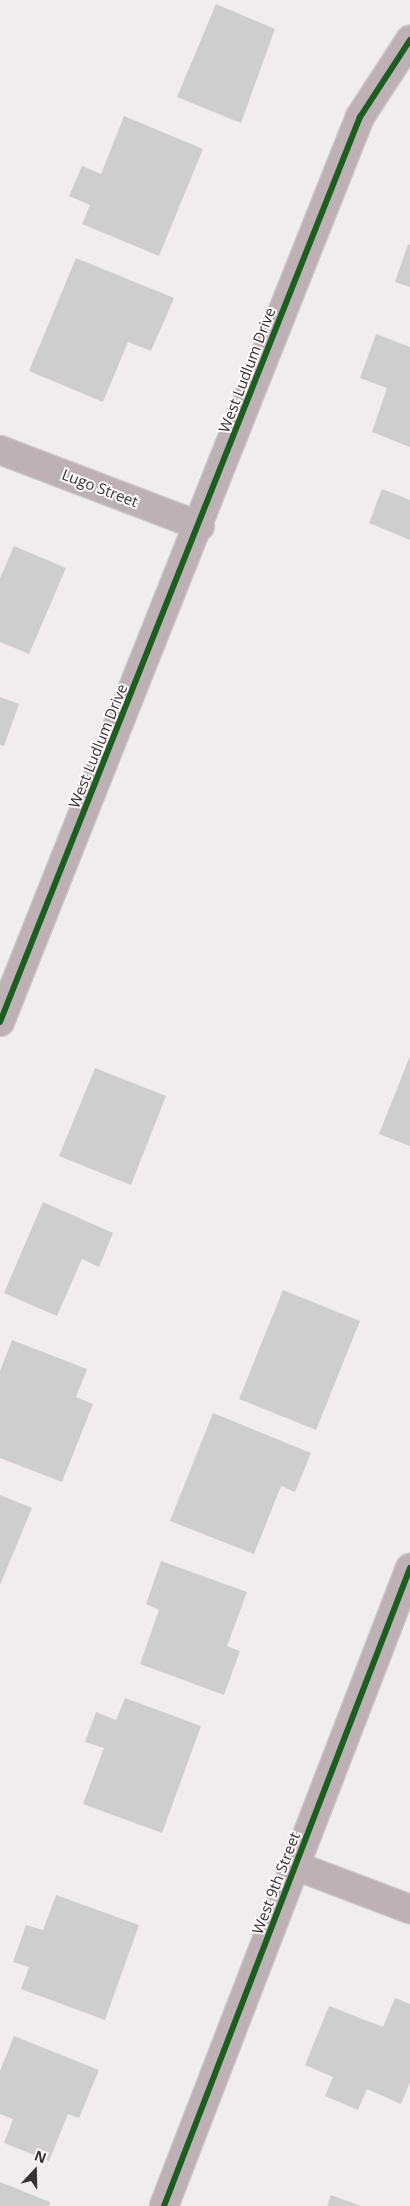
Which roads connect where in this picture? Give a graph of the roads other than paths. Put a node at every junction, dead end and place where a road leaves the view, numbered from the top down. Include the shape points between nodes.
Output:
1 (410, 40) edge
2 (0, 450) edge
3 (200, 526) junction
4 (0, 1022) edge
5 (410, 1568) edge
6 (296, 1866) junction
7 (410, 1910) edge
8 (164, 2206) edge

1 - 3 street, West Ludlum Drive via 360,117
2 - 3 street, Lugo Street
3 - 4 street, West Ludlum Drive
5 - 6 street, West 9th Street
6 - 7 street
6 - 8 street, West 9th Street

